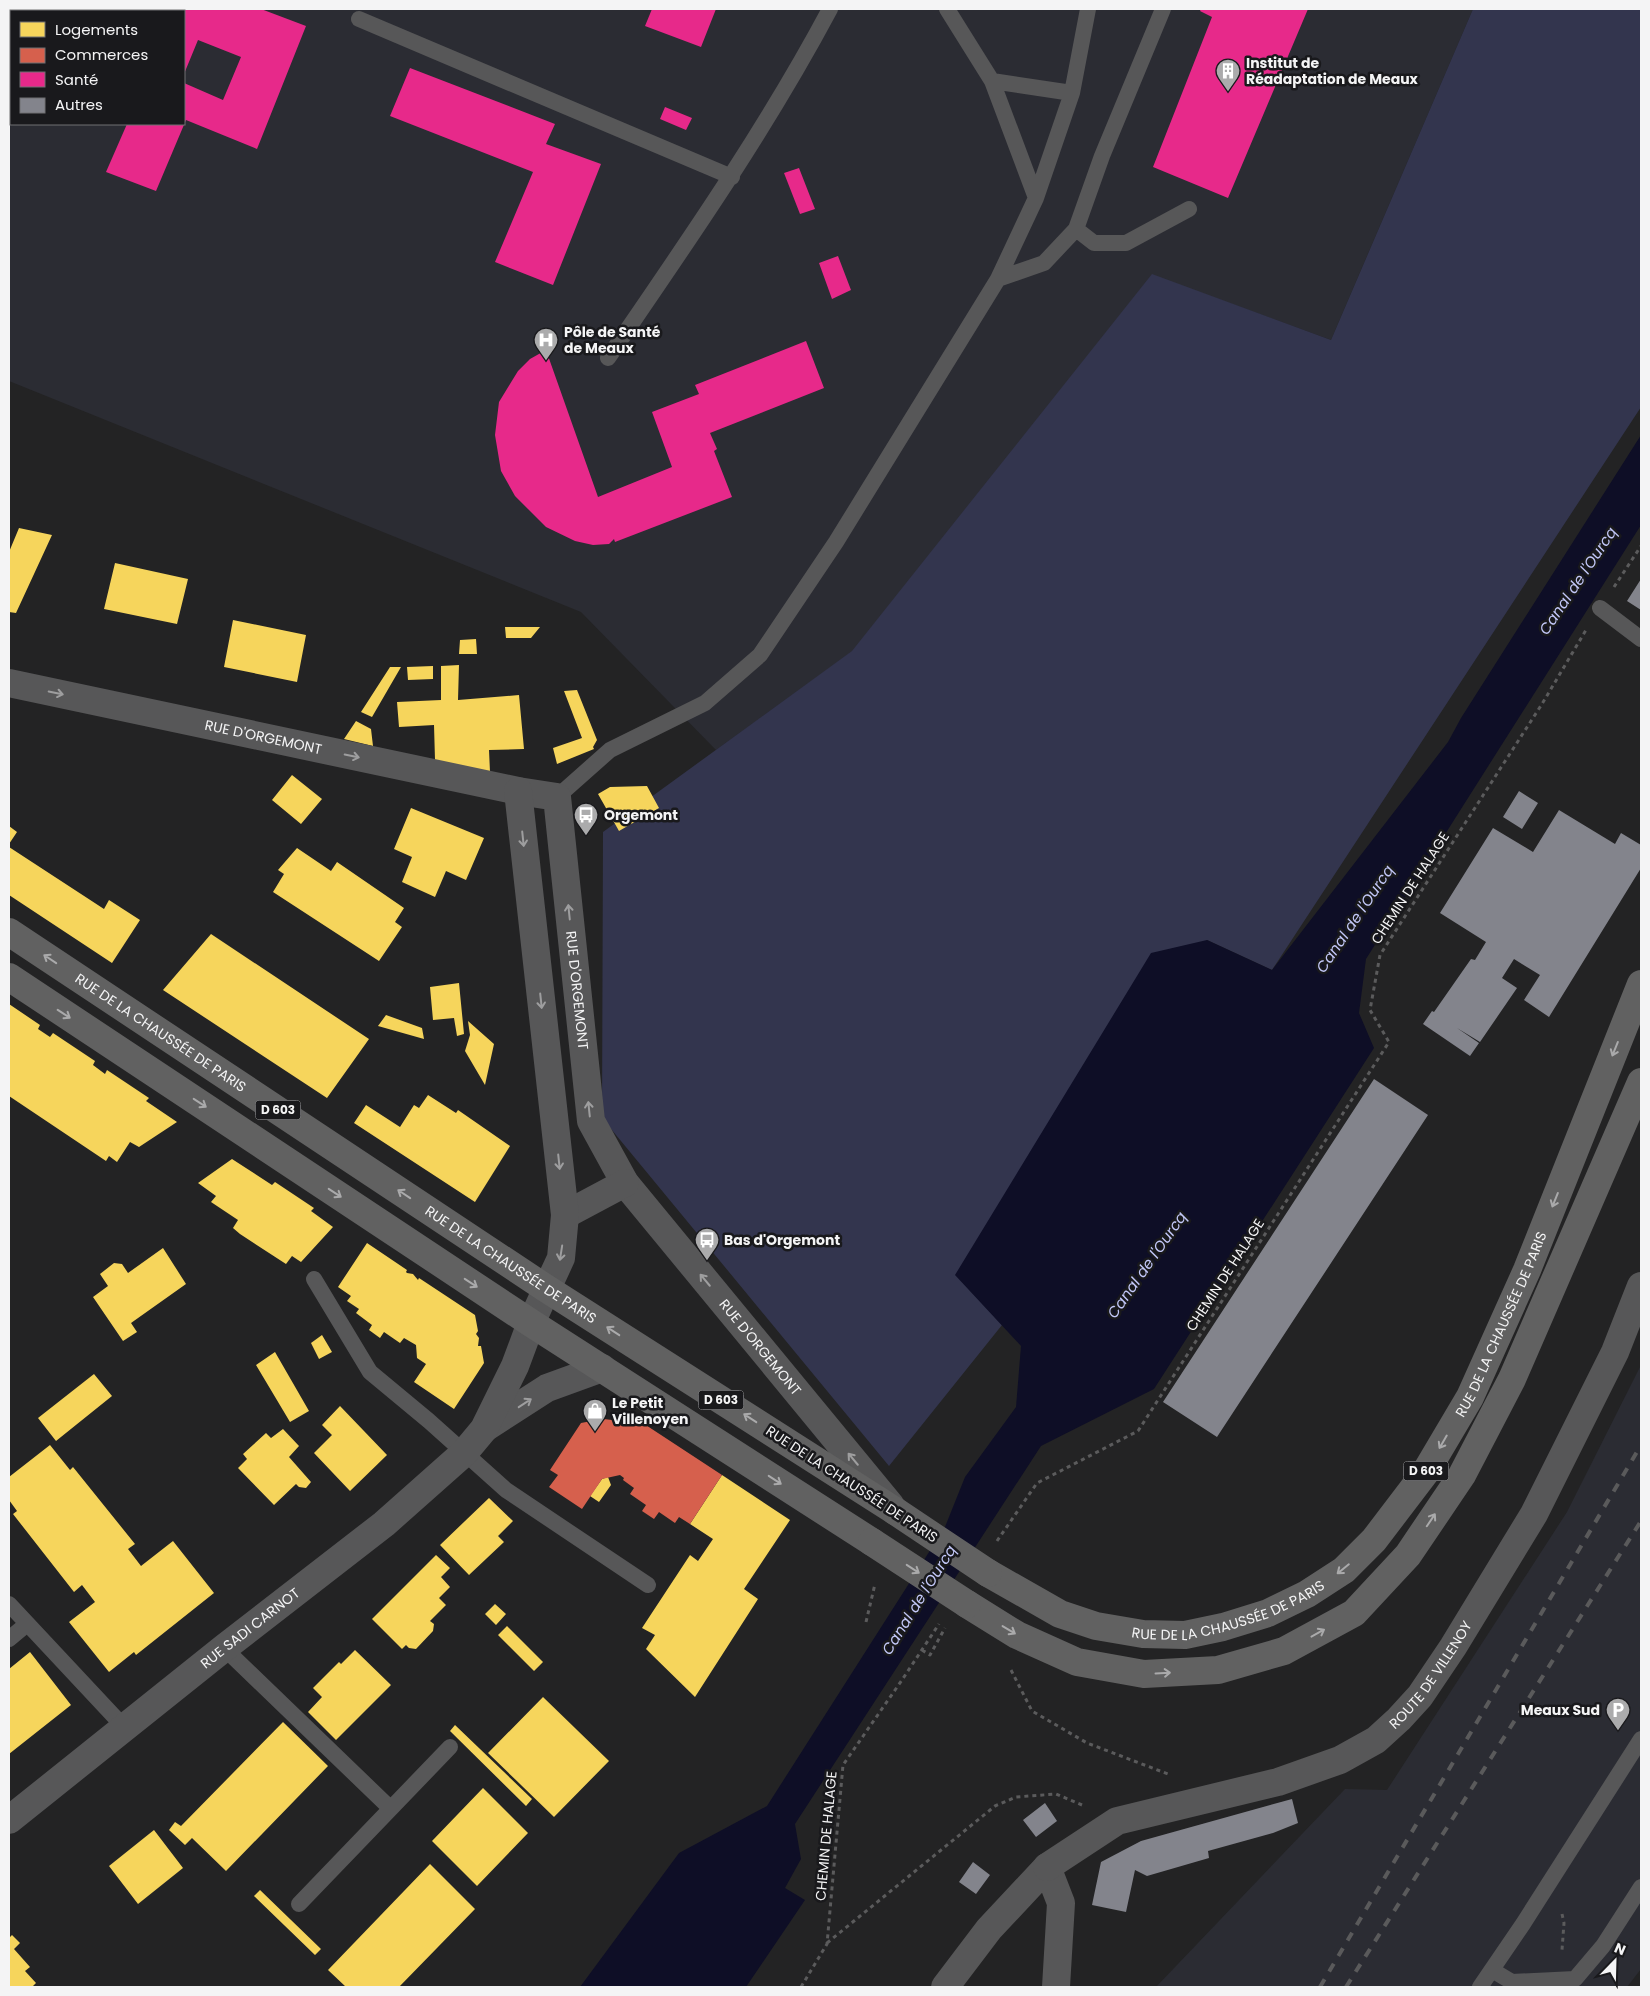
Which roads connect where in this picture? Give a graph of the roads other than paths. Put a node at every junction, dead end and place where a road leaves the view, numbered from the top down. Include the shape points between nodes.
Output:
1 (830, 9) edge
2 (947, 9) edge
3 (1088, 9) edge
4 (1163, 9) edge
5 (359, 19) dead end
6 (992, 81) junction
7 (1072, 94) junction
8 (732, 177) junction
9 (1036, 198) junction
10 (1189, 209) dead end
11 (1076, 229) junction
12 (998, 279) junction
13 (608, 358) dead end
14 (1600, 608) road end
15 (1641, 639) edge
16 (9, 683) edge
17 (518, 791) junction
18 (557, 797) junction
19 (9, 932) edge
20 (9, 977) edge
21 (1637, 994) edge
22 (1641, 1082) edge
23 (625, 1183) junction
24 (565, 1215) junction
25 (314, 1279) dead end
26 (1641, 1286) edge
27 (547, 1288) junction
28 (531, 1322) junction
29 (602, 1368) junction
30 (484, 1429) junction
31 (464, 1453) junction
32 (895, 1510) junction
33 (648, 1585) dead end
34 (9, 1604) edge
35 (28, 1624) junction
36 (9, 1639) edge
37 (224, 1648) junction
38 (124, 1727) junction
39 (1641, 1739) edge
40 (450, 1747) dead end
41 (390, 1808) junction
42 (9, 1820) edge
43 (1047, 1867) junction
44 (1641, 1887) edge
45 (299, 1904) dead end
46 (1492, 1970) junction
47 (945, 1987) edge
48 (1056, 1987) edge
49 (1480, 1987) edge

1 - 8 lane
2 - 6 lane
3 - 7 lane
4 - 11 lane via 1102,156
5 - 8 lane
6 - 7 lane
6 - 9 lane
7 - 9 lane
8 - 13 lane
9 - 12 lane
10 - 11 lane via 1126,243 1094,243
11 - 12 lane via 1044,263
12 - 18 lane via 836,542 760,655 706,703 610,750
14 - 15 lane
16 -> 17 street, RUE D'ORGEMONT
17 - 18 street, RUE D'ORGEMONT
17 -> 24 street
23 -> 18 street, RUE D'ORGEMONT via 591,1121
27 -> 19 main road, RUE DE LA CHAUSSÉE DE PARIS / D 603
20 -> 28 main road, D 603
21 -> 32 main road, RUE DE LA CHAUSSÉE DE PARIS / D 603, bridge via 1527,1270 1470,1396 1425,1473 1374,1540 1344,1570 1268,1614 1185,1635 1143,1634 1096,1626 1060,1614 988,1573
29 -> 22 main road, D 603, bridge via 1017,1635 1077,1662 1144,1674 1218,1670 1284,1651 1354,1613 1408,1554 1462,1474 1512,1379
23 - 24 street
32 -> 23 street, RUE D'ORGEMONT
24 -> 27 street via 561,1258
25 - 31 lane via 370,1372
26 - 43 street, ROUTE DE VILLENOY via 1615,1352 1534,1514 1453,1648 1420,1696 1399,1719 1376,1740 1340,1760 1278,1782 1117,1822
27 - 28 street, RUE SADI CARNOT
32 -> 27 main road, RUE DE LA CHAUSSÉE DE PARIS / D 603
28 - 29 main road, D 603
28 - 30 street, RUE SADI CARNOT via 515,1366
30 -> 29 street, RUE SADI CARNOT via 547,1388
30 - 31 street, RUE SADI CARNOT
31 - 33 lane via 506,1490
31 - 37 street, RUE SADI CARNOT via 384,1524
34 - 35 lane
35 - 36 lane
35 - 38 lane
37 - 38 street, RUE SADI CARNOT
37 - 41 lane
38 - 42 street, RUE SADI CARNOT
39 - 46 lane
40 - 41 lane
41 - 45 lane
43 - 47 street, ROUTE DE VILLENOY via 989,1929
43 - 48 street via 1061,1904
44 - 46 lane via 1603,1946 1574,1979 1512,1982
46 - 49 lane

